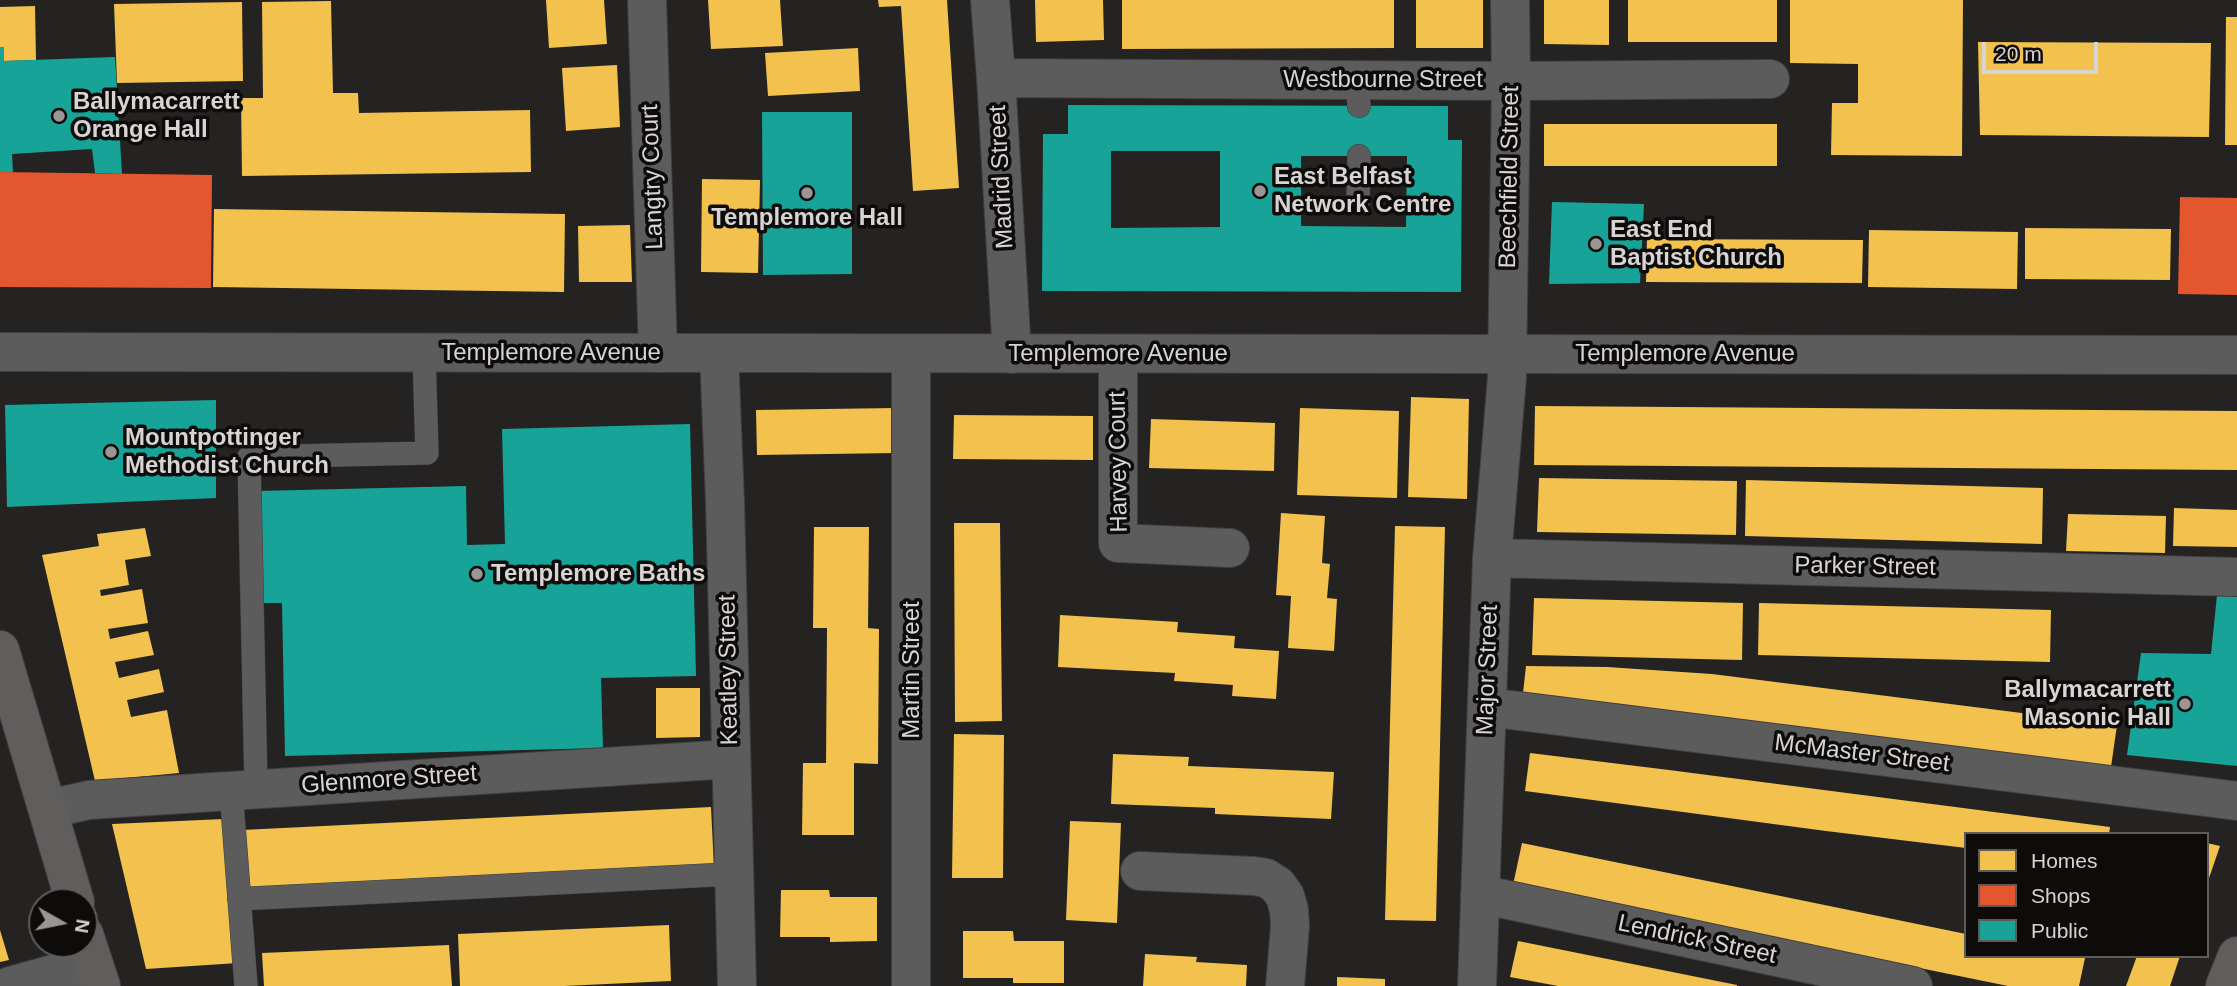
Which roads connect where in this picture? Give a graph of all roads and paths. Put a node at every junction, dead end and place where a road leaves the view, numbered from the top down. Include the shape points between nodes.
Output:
1 (647, 0) edge
2 (989, 0) edge
3 (1510, 0) edge
4 (996, 78) junction
5 (1770, 79) dead end
6 (1511, 81) junction
7 (1359, 156) dead end
8 (1358, 202) dead end
9 (0, 352) edge
10 (424, 353) junction
11 (658, 353) junction
12 (719, 353) junction
13 (911, 354) junction
14 (1012, 354) junction
15 (1118, 354) junction
16 (1506, 354) junction
17 (2237, 355) edge
18 (1230, 548) dead end
19 (1492, 558) junction
20 (2237, 577) edge
21 (0, 650) edge
22 (1487, 707) junction
23 (731, 759) junction
24 (244, 789) junction
25 (2237, 801) edge
26 (48, 809) junction
27 (1140, 871) dead end
28 (734, 874) junction
29 (71, 888) edge
30 (1480, 894) junction
31 (239, 899) junction
32 (2237, 956) edge
33 (92, 961) edge
34 (10, 986) edge
35 (246, 986) edge
36 (737, 986) edge
37 (911, 986) edge
38 (1285, 986) edge
39 (1477, 986) edge
40 (1913, 986) edge
41 (2225, 986) edge

1 - 11 street, Langtry Court
2 - 4 street, Madrid Street
3 - 6 street, Beechfield Street
4 - 6 street, Westbourne Street via 1358,93
4 - 14 street, Madrid Street
5 - 6 street, Westbourne Street
6 - 16 street, Beechfield Street
7 - 8 lane
9 - 10 street, Templemore Avenue
10 - 11 street, Templemore Avenue
10 - 24 lane via 427,453 249,457
11 - 12 street, Templemore Avenue
12 - 13 street, Templemore Avenue
12 - 23 street, Keatley Street
13 - 14 street, Templemore Avenue
13 - 37 street, Martin Street
14 - 15 street, Templemore Avenue
15 - 16 street, Templemore Avenue
15 - 18 street, Harvey Court via 1118,543
16 - 17 street, Templemore Avenue
16 - 19 street, Major Street
19 - 20 street, Parker Street
19 - 22 street, Major Street
21 - 26 main road
22 - 25 street, McMaster Street
22 - 30 street, Major Street
23 - 24 street, Glenmore Street
23 - 28 street, Keatley Street
24 - 26 street, Glenmore Street via 89,800
24 - 31 lane
26 - 29 main road
27 - 38 street via 1254,876 1277,885 1289,910
28 - 31 lane
28 - 36 street, Keatley Street
30 - 39 street, Major Street
30 - 40 street, Lendrick Street
31 - 35 lane
32 - 41 main road
33 - 34 street

